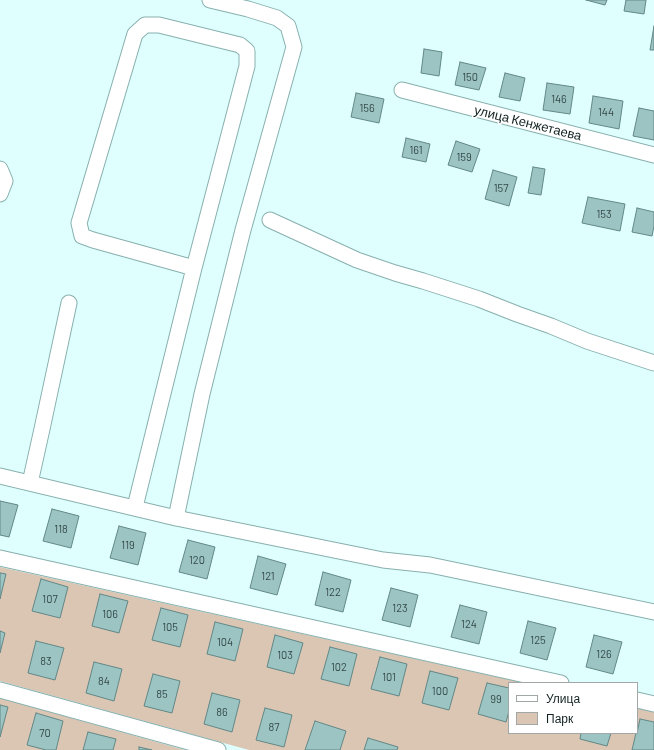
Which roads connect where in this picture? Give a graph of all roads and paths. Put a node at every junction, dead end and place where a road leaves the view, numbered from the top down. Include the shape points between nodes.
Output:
1 (210, 0) edge
2 (402, 90) dead end
3 (654, 155) edge
4 (0, 169) edge
5 (0, 194) edge
6 (270, 220) dead end
7 (194, 268) junction
8 (69, 303) dead end
9 (654, 363) edge
10 (0, 476) edge
11 (30, 483) junction
12 (135, 507) junction
13 (176, 518) junction
14 (0, 558) edge
15 (654, 612) edge
16 (557, 682) edge
17 (0, 690) edge
18 (638, 700) edge
19 (654, 704) edge
20 (218, 750) edge

1 - 13 street via 277,18 288,26 294,47 243,230 202,394
2 - 3 street, улица Кенжетаева
4 - 5 street via 5,181
6 - 9 street via 357,260 479,299 586,341
7 - 7 street via 247,66 247,51 240,45 159,25 145,24 135,34 79,222 82,236
7 - 12 street
8 - 11 street
10 - 11 street
11 - 12 street
12 - 13 street
13 - 15 street via 383,560 430,564
14 - 16 street
17 - 20 street
18 - 19 street

